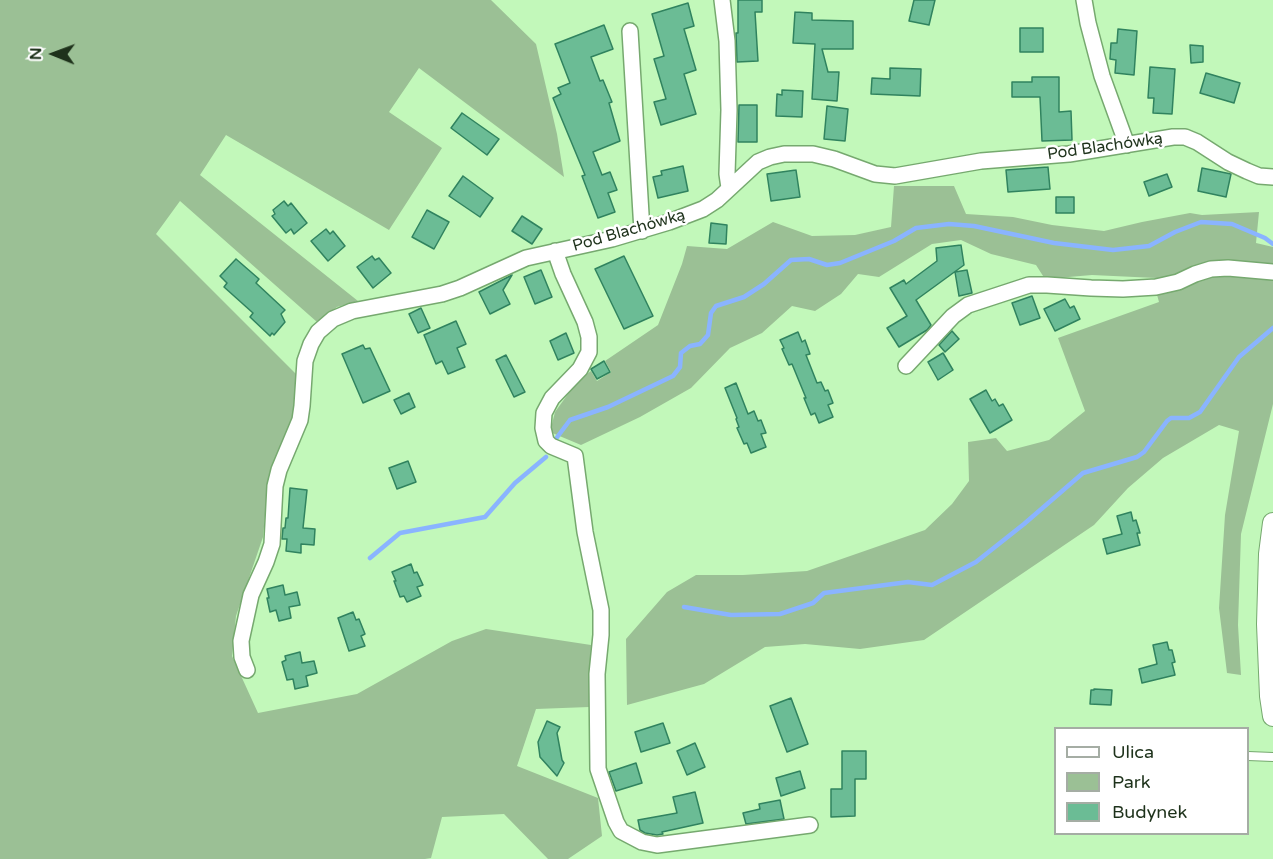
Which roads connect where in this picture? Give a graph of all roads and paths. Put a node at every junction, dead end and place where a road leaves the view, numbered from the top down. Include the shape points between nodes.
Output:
1 (722, 0) edge
2 (1084, 0) edge
3 (630, 31) dead end
4 (1127, 145) junction
5 (1273, 177) edge
6 (729, 188) junction
7 (642, 231) junction
8 (555, 251) junction
9 (1273, 272) edge
10 (906, 366) dead end
11 (1273, 523) edge
12 (247, 670) dead end
13 (1273, 716) edge
14 (1249, 756) edge
15 (1273, 757) edge
16 (810, 825) dead end

1 - 6 street via 727,41
2 - 4 street via 1102,76
3 - 7 street
4 - 5 street, Pod Blachówką via 1185,137 1247,171
4 - 6 street, Pod Blachówką via 981,161 895,176 875,174 813,154 784,154 758,162
6 - 7 street, Pod Blachówką via 703,209
7 - 8 street, Pod Blachówką
8 - 12 street, Pod Blachówką via 512,263 442,294 343,314 318,332 305,361 300,420 275,486 272,544 251,595 242,641
8 - 16 street via 585,322 589,352 580,369 552,398 544,413 543,428 551,446 575,456 601,610 598,769 616,822 631,837 657,845
9 - 10 street via 1211,269 1156,287 1029,285 968,305
11 - 13 street via 1266,624
14 - 15 lane

